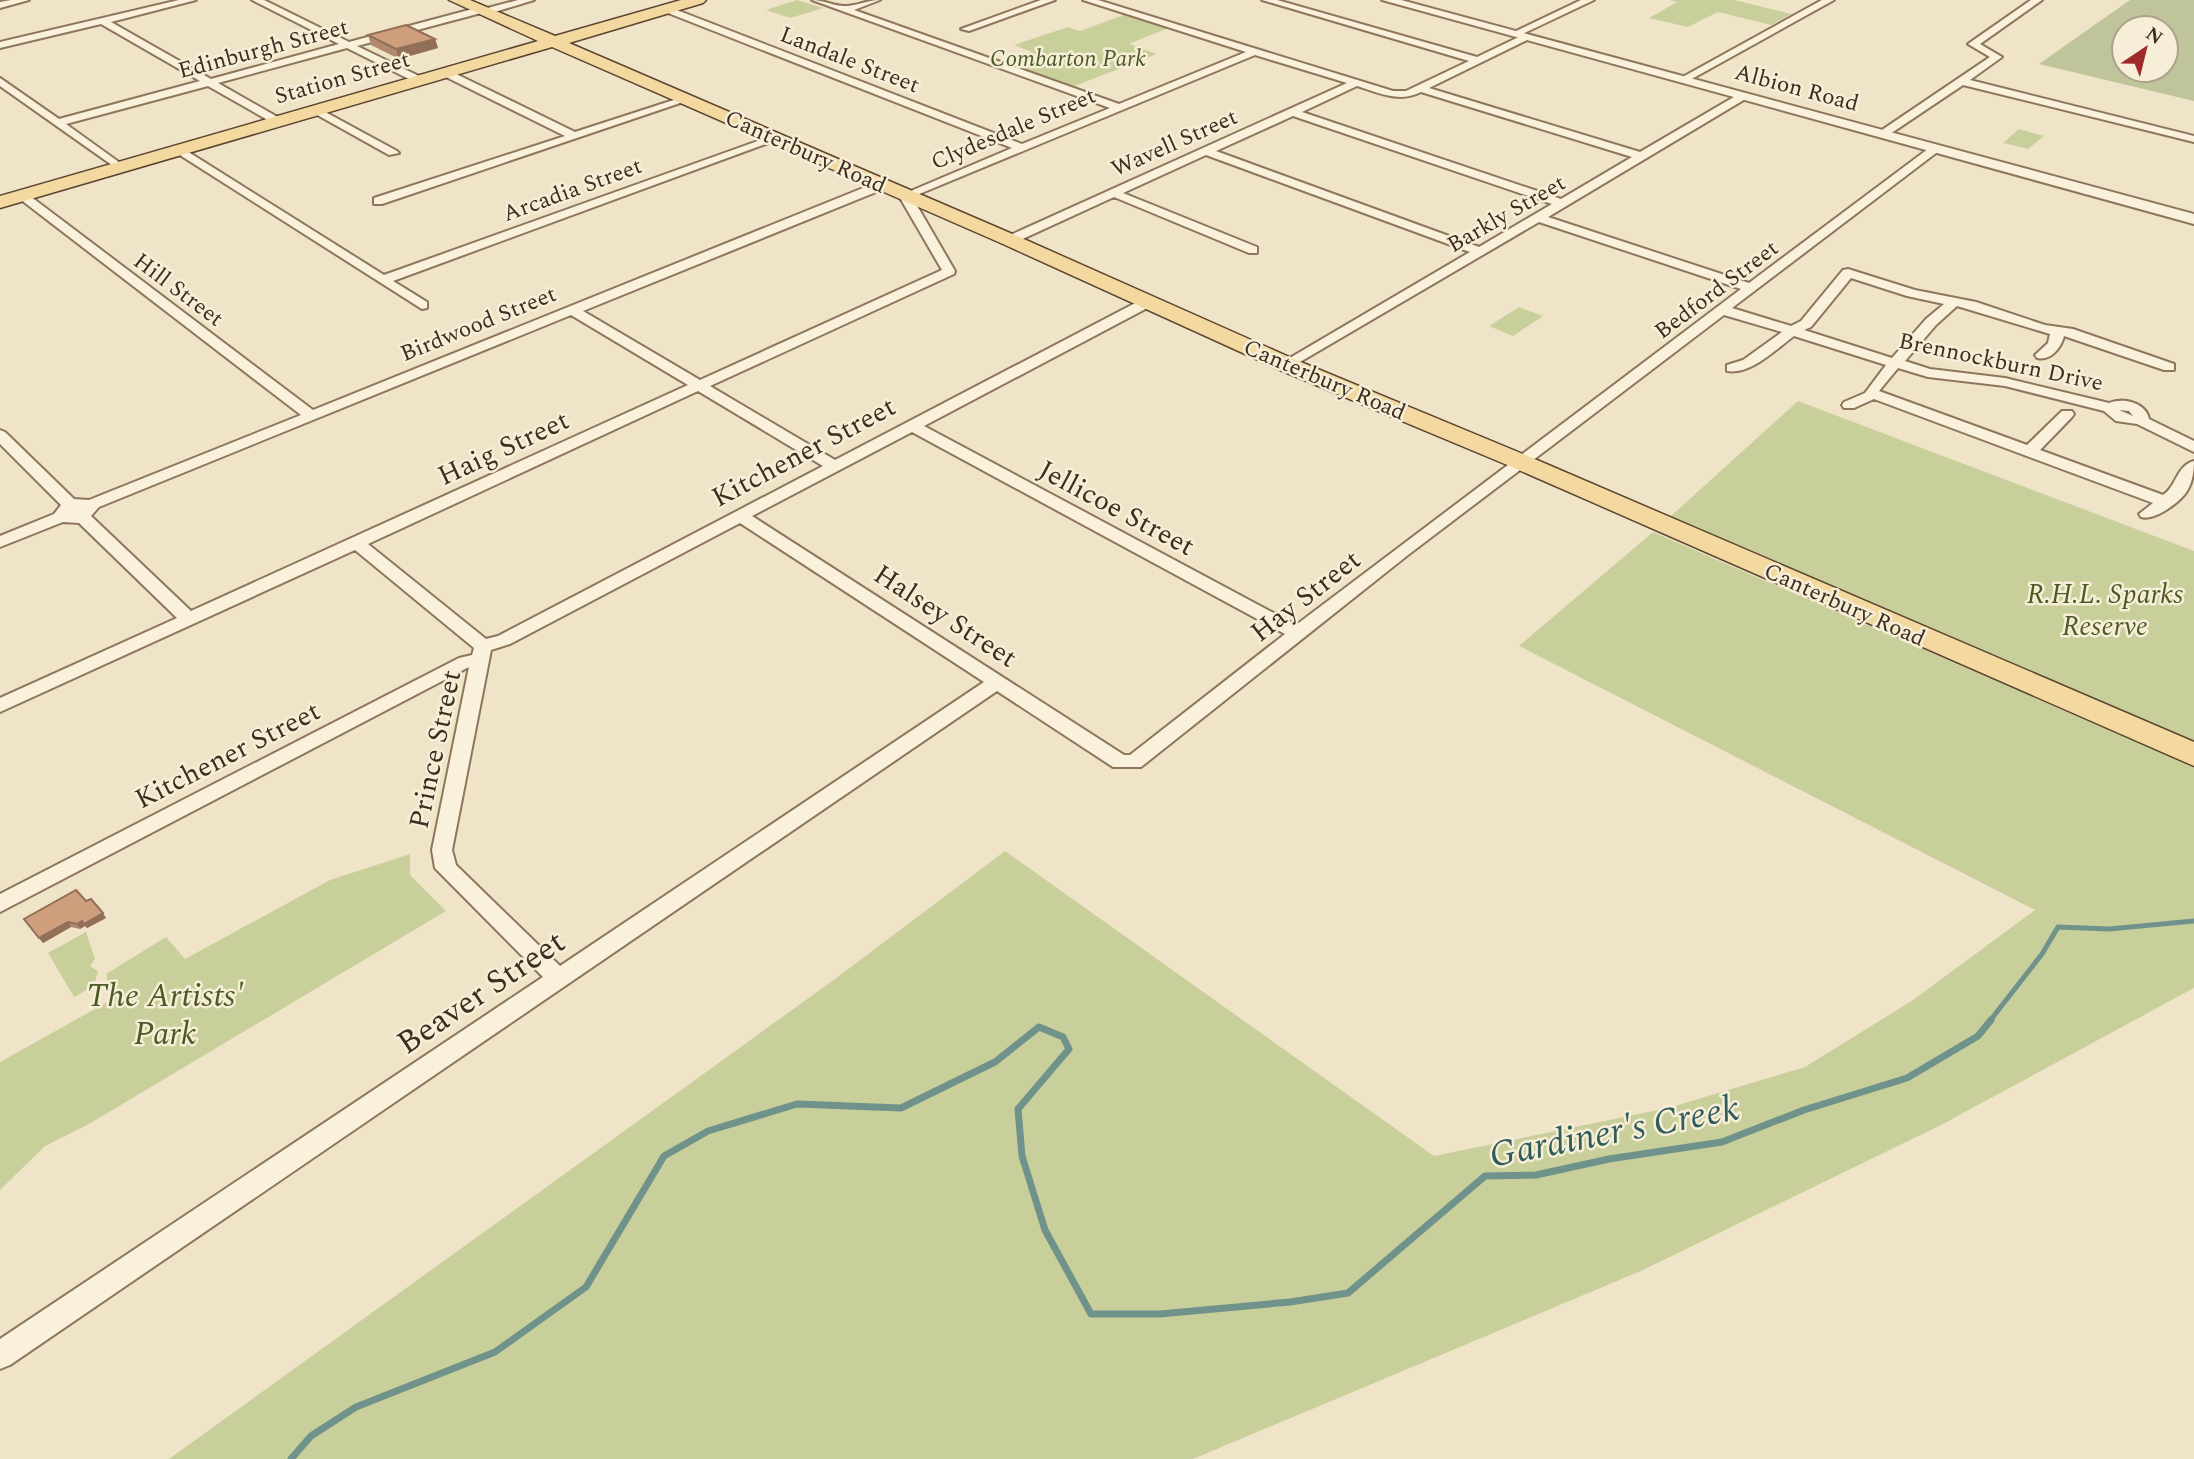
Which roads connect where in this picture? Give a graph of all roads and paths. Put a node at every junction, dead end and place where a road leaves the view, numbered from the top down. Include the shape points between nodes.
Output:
1 (24, 0) edge
2 (191, 0) edge
3 (257, 0) edge
4 (457, 0) edge
5 (529, 0) edge
6 (698, 0) edge
7 (817, 0) edge
8 (875, 0) edge
9 (1051, 0) edge
10 (1088, 0) edge
11 (1267, 0) edge
12 (1589, 0) edge
13 (1829, 0) edge
14 (2037, 0) edge
15 (1396, 1) edge
16 (0, 5) edge
17 (666, 9) junction
18 (844, 10) junction
19 (482, 11) junction
20 (103, 21) junction
21 (966, 29) dead end
22 (1521, 36) junction
23 (555, 41) junction
24 (0, 45) edge
25 (348, 45) junction
26 (1254, 52) junction
27 (1477, 60) junction
28 (446, 73) junction
29 (1684, 79) junction
30 (419, 80) junction
31 (0, 81) edge
32 (1964, 82) junction
33 (209, 83) junction
34 (1356, 83) junction
35 (1419, 88) junction
36 (1743, 96) junction
37 (687, 99) junction
38 (1118, 107) junction
39 (316, 110) junction
40 (1292, 112) junction
41 (277, 121) junction
42 (56, 123) junction
43 (1883, 134) junction
44 (574, 136) junction
45 (776, 138) junction
46 (2194, 139) edge
47 (1020, 147) junction
48 (1936, 148) junction
49 (178, 150) junction
50 (1205, 151) junction
51 (393, 153) dead end
52 (1642, 156) junction
53 (119, 167) junction
54 (882, 185) junction
55 (1113, 192) junction
56 (22, 195) junction
57 (905, 195) junction
58 (378, 201) dead end
59 (0, 202) edge
60 (1564, 204) junction
61 (1540, 218) junction
62 (2194, 219) edge
63 (1010, 240) junction
64 (1253, 250) dead end
65 (1482, 252) junction
66 (383, 280) junction
67 (1751, 288) junction
68 (1148, 302) junction
69 (1954, 302) junction
70 (422, 305) dead end
71 (572, 310) junction
72 (1723, 310) junction
73 (1794, 330) junction
74 (2058, 331) junction
75 (2042, 355) dead end
76 (1896, 364) junction
77 (1289, 365) junction
78 (2168, 367) dead end
79 (1732, 368) dead end
80 (698, 386) junction
81 (1874, 394) junction
82 (1849, 405) dead end
83 (2067, 414) dead end
84 (311, 415) junction
85 (911, 425) junction
86 (0, 435) edge
87 (2194, 447) edge
88 (2029, 452) junction
89 (1521, 462) junction
90 (834, 466) junction
91 (2194, 466) edge
92 (2179, 497) edge
93 (76, 511) junction
94 (2147, 514) dead end
95 (741, 516) junction
96 (0, 542) edge
97 (357, 543) junction
98 (189, 620) junction
99 (1298, 634) junction
100 (482, 653) junction
101 (998, 682) junction
102 (0, 706) edge
103 (2194, 755) edge
104 (1120, 762) joint
105 (0, 904) edge
106 (559, 979) junction
107 (0, 1355) edge

1 - 16 street
2 - 20 street
3 - 25 street
4 - 19 main road, Canterbury Road
5 - 19 street, Edinburgh Street
6 - 17 main road, Station Street
7 - 18 street
8 - 18 street
9 - 21 street
10 - 26 street
11 - 27 street
12 - 22 street
13 - 29 street
14 - 32 street via 1973,44 1997,57
15 - 22 street, Albion Road
17 - 23 main road, Station Street
17 - 47 street, Landale Street
18 - 38 street
19 - 23 main road, Canterbury Road
19 - 25 street, Edinburgh Street
20 - 24 street
20 - 33 street
22 - 27 street
22 - 29 street, Albion Road
23 - 28 main road, Station Street
23 - 37 main road, Canterbury Road
25 - 30 street
25 - 33 street, Edinburgh Street
26 - 34 street
26 - 38 street, Clydesdale Street
27 - 35 street
28 - 30 main road, Station Street
28 - 44 street
29 - 36 street, Albion Road
30 - 39 main road, Station Street
31 - 42 street
32 - 43 street
32 - 46 street
33 - 41 street
33 - 42 street, Edinburgh Street
34 - 35 street via 1402,95
34 - 40 street, Wavell Street
35 - 52 street
36 - 43 street, Albion Road
36 - 52 street, Barkly Street
37 - 44 street
37 - 45 main road, Canterbury Road
38 - 47 street, Clydesdale Street
39 - 41 main road, Station Street
39 - 51 street
40 - 50 street, Wavell Street
40 - 60 street
41 - 49 main road, Station Street
42 - 53 street
43 - 48 street, Albion Road
44 - 58 street
45 - 54 main road, Canterbury Road
45 - 66 street, Arcadia Street
47 - 57 street, Clydesdale Street
48 - 62 street, Albion Road
48 - 67 street, Bedford Street
49 - 53 main road, Station Street
49 - 66 street
50 - 55 street, Wavell Street
50 - 65 street
52 - 60 street, Barkly Street
53 - 56 main road, Station Street
54 - 57 main road, Canterbury Road
54 - 71 street, Birdwood Street
55 - 63 street, Wavell Street
55 - 64 street
56 - 59 main road, Station Street
56 - 84 street, Hill Street
57 - 63 main road, Canterbury Road
57 - 80 street, Haig Street via 949,271
60 - 61 street, Barkly Street
61 - 65 street, Barkly Street
61 - 67 street
63 - 68 main road, Canterbury Road
65 - 77 street, Barkly Street
66 - 70 street
67 - 72 street, Bedford Street
68 - 77 main road, Canterbury Road
68 - 85 street, Kitchener Street
69 - 73 street via 1848,273 1806,324
69 - 74 street
69 - 76 street
71 - 80 street
71 - 84 street, Birdwood Street
72 - 73 street, Brennockburn Drive
72 - 89 street, Bedford Street
73 - 76 street, Brennockburn Drive
73 - 79 street via 1748,363
74 - 75 street via 2055,345
74 - 78 street
76 - 81 street via 1876,383
76 - 87 street, Brennockburn Drive via 2017,385 2110,408 2133,407 2143,414 2140,420
77 - 89 main road, Canterbury Road
80 - 90 street
80 - 97 street, Haig Street
81 - 82 street
81 - 88 street
83 - 88 street
84 - 93 street, Birdwood Street
85 - 90 street, Kitchener Street
85 - 99 street, Jellicoe Street
86 - 93 street
88 - 92 street
89 - 99 street, Hay Street
89 - 103 main road, Canterbury Road
90 - 95 street, Kitchener Street
91 - 92 street via 2186,472
92 - 94 street
93 - 96 street, Birdwood Street
93 - 98 street
95 - 100 street, Kitchener Street
95 - 101 street, Halsey Street
97 - 98 street, Haig Street
97 - 100 street, Prince Street
98 - 102 street, Haig Street
99 - 104 street, Hay Street via 1134,762
100 - 105 street, Kitchener Street
100 - 106 street, Prince Street via 442,850 444,859 446,867
101 - 104 street, Halsey Street
101 - 106 street, Beaver Street
106 - 107 street, Beaver Street

